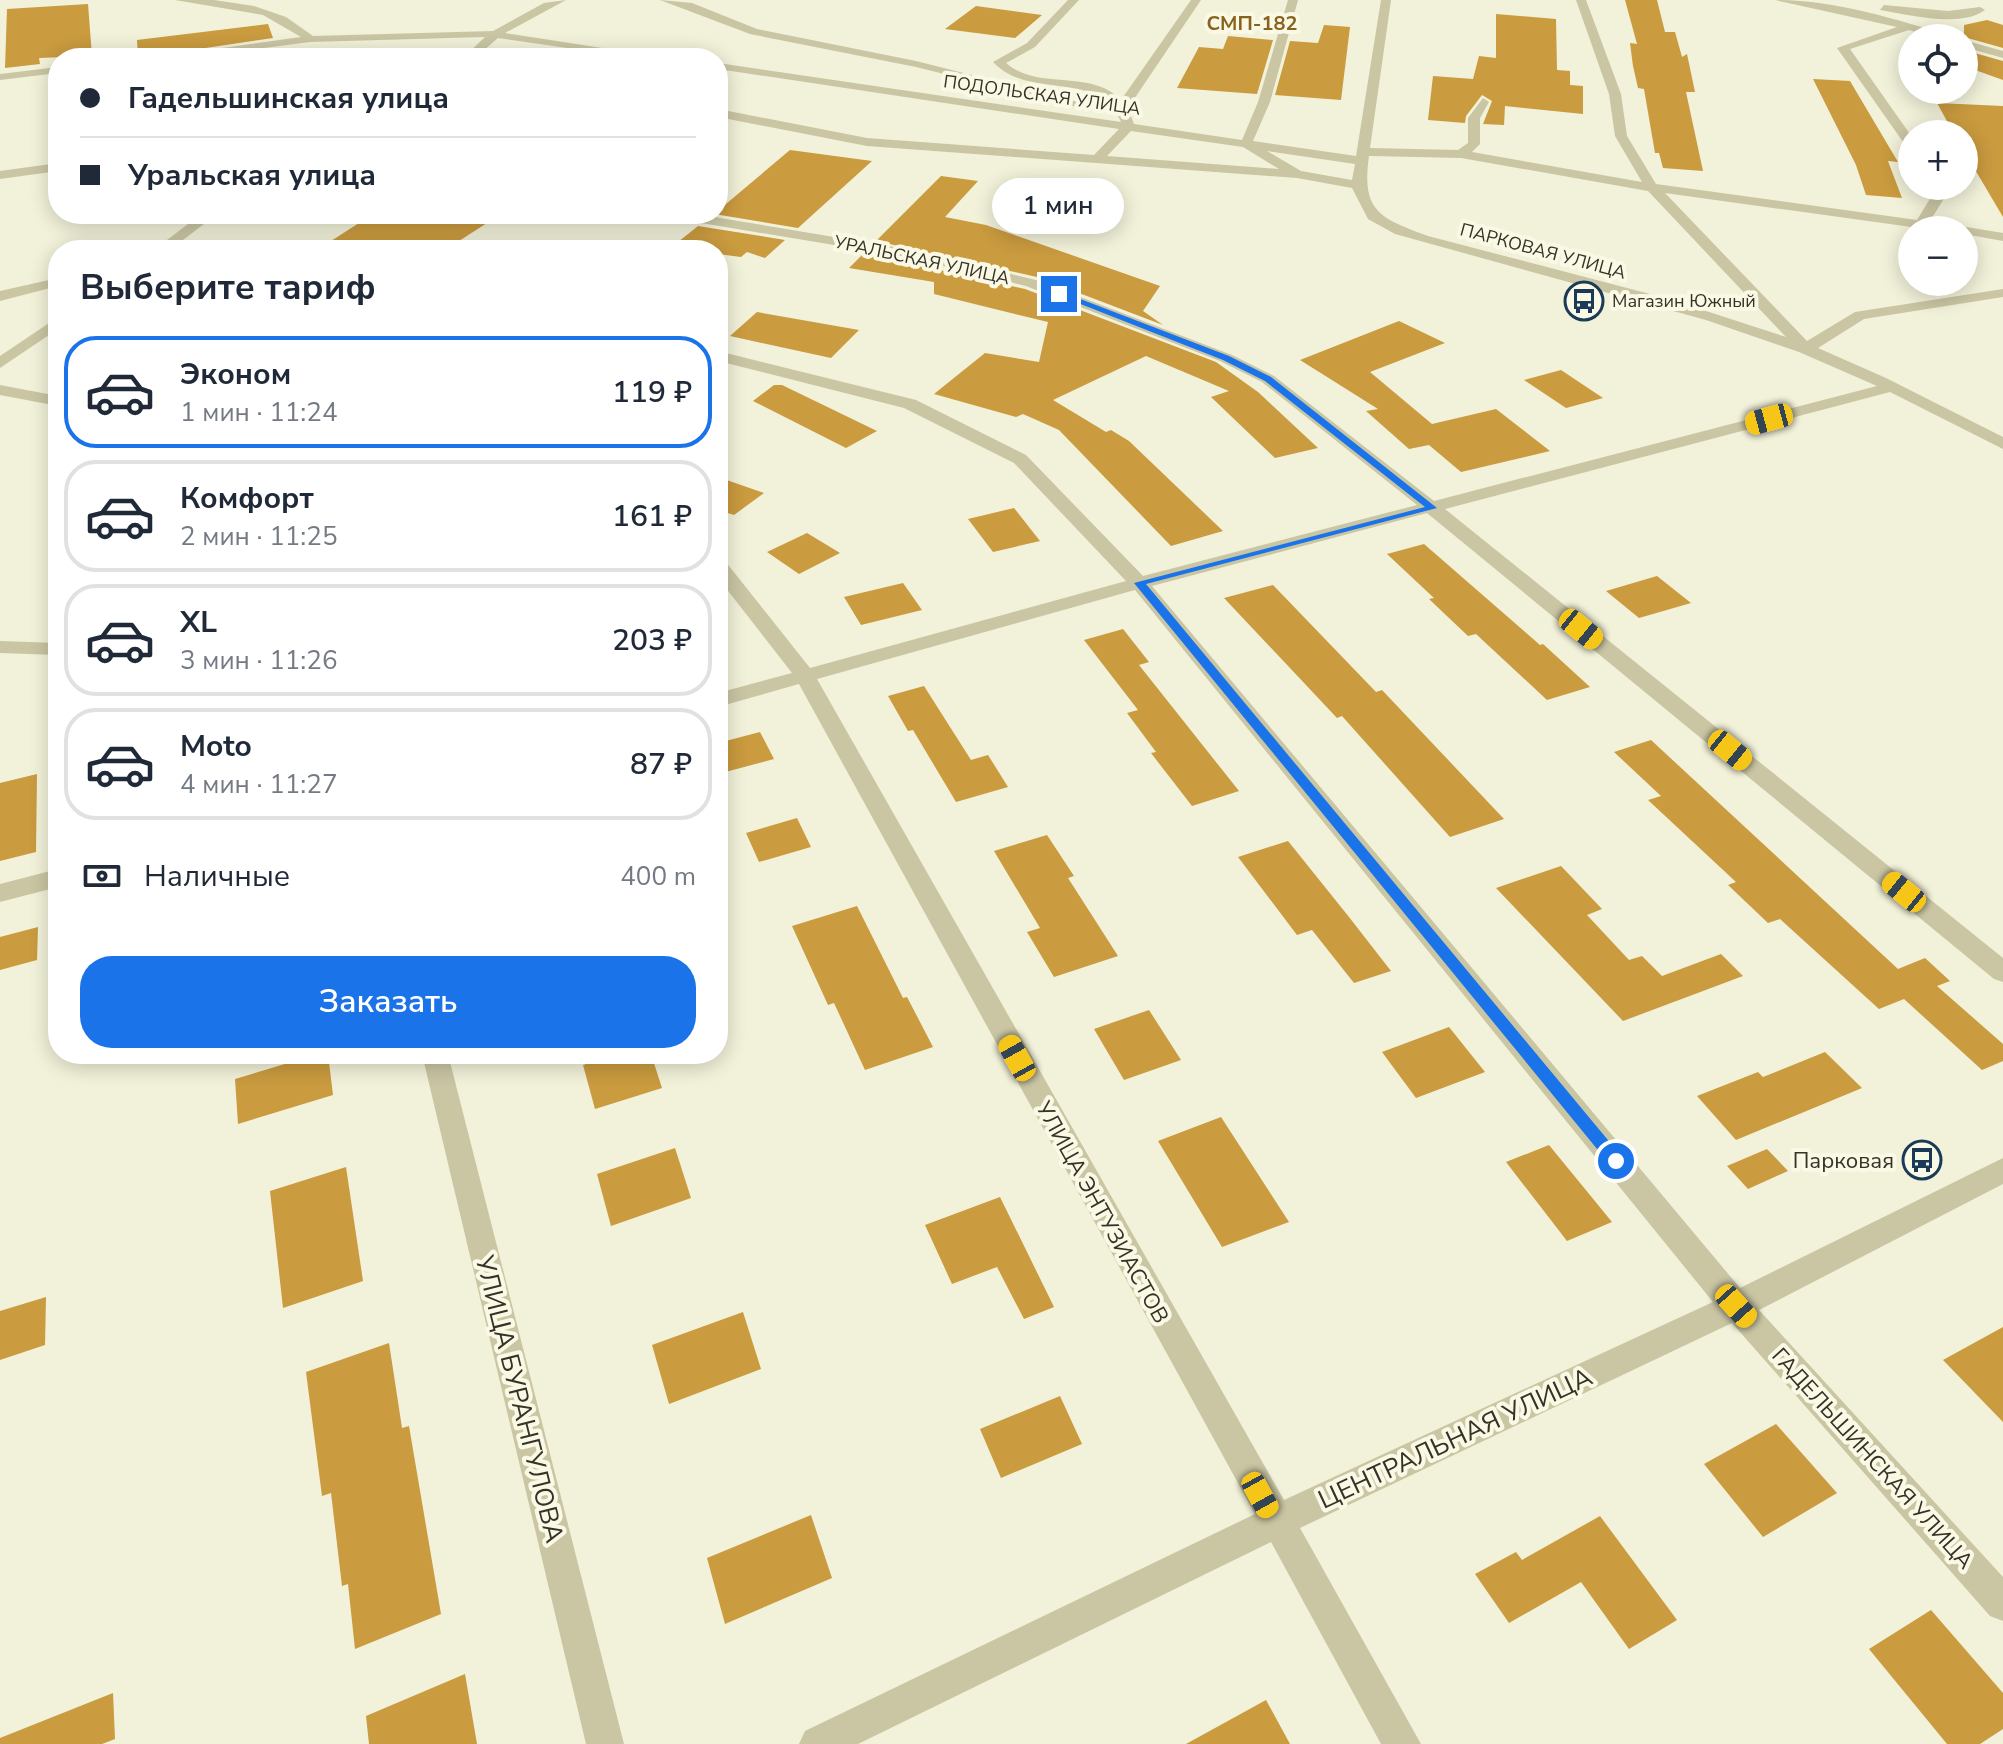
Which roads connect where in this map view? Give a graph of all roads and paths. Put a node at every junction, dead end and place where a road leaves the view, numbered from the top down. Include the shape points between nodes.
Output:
1 (180, 0) edge
2 (561, 0) edge
3 (665, 0) edge
4 (1074, 0) edge
5 (1196, 0) edge
6 (1293, 0) edge
7 (1386, 0) edge
8 (1581, 0) edge
9 (1780, 0) edge
10 (1947, 1) edge
11 (1837, 7) junction
12 (1902, 24) edge
13 (1898, 30) edge
14 (492, 34) junction
15 (310, 39) junction
16 (1978, 47) edge
17 (238, 48) edge
18 (479, 48) edge
19 (591, 48) edge
20 (2003, 55) edge
21 (728, 67) edge
22 (48, 71) edge
23 (0, 77) edge
24 (1483, 102) dead end
25 (728, 115) edge
26 (1126, 116) junction
27 (1898, 126) edge
28 (1246, 144) junction
29 (1461, 154) junction
30 (1362, 156) junction
31 (1099, 157) junction
32 (48, 168) edge
33 (1297, 174) junction
34 (0, 175) edge
35 (1358, 185) junction
36 (1651, 186) junction
37 (1898, 220) edge
38 (728, 223) edge
39 (196, 224) edge
40 (1978, 233) edge
41 (2003, 237) edge
42 (175, 240) edge
43 (48, 284) edge
44 (2001, 294) edge
45 (0, 296) edge
46 (48, 329) edge
47 (1806, 349) junction
48 (728, 358) edge
49 (0, 363) edge
50 (1892, 387) junction
51 (0, 390) edge
52 (48, 399) edge
53 (2003, 444) edge
54 (1432, 508) junction
55 (728, 578) edge
56 (1139, 583) junction
57 (0, 647) edge
58 (48, 649) edge
59 (805, 676) junction
60 (728, 697) edge
61 (48, 881) edge
62 (0, 893) edge
63 (2003, 972) edge
64 (437, 1064) edge
65 (2003, 1170) edge
66 (1736, 1306) junction
67 (1275, 1522) junction
68 (2003, 1603) edge
69 (605, 1744) edge
70 (818, 1744) edge
71 (1402, 1744) edge

1 - 15 street via 251,8 294,23
2 - 14 street
3 - 26 street via 754,32 916,64
4 - 26 street via 1031,45 999,62 1015,74 1107,92
5 - 26 street
6 - 28 street via 1264,102
7 - 30 street
8 - 36 street via 1615,94 1621,136
9 - 11 street
10 - 11 street via 1980,10 1959,14
11 - 12 street
13 - 27 street via 1843,48
14 - 15 street
14 - 18 street
14 - 19 street
15 - 17 street
16 - 20 street
21 - 26 street, ПОДОЛЬСКАЯ УЛИЦА
22 - 23 street
24 - 29 street via 1474,118 1474,144
25 - 31 street via 867,142
26 - 28 street, ПОДОЛЬСКАЯ УЛИЦА
26 - 31 street
28 - 30 street, ПОДОЛЬСКАЯ УЛИЦА
28 - 33 street
29 - 30 street, ПОДОЛЬСКАЯ УЛИЦА
29 - 36 street, ПОДОЛЬСКАЯ УЛИЦА
30 - 35 street
31 - 33 street via 1202,170
32 - 34 street
33 - 35 street
35 - 47 street, ПАРКОВАЯ УЛИЦА via 1362,206 1379,222 1423,239
36 - 37 street, ПОДОЛЬСКАЯ УЛИЦА
36 - 47 street
38 - 54 street, УРАЛЬСКАЯ УЛИЦА via 906,253 1031,283 1226,358 1268,379
39 - 42 street
40 - 41 street, ПОДОЛЬСКАЯ УЛИЦА
43 - 45 street
44 - 47 street via 1860,315
46 - 49 street
47 - 50 street, ПАРКОВАЯ УЛИЦА
48 - 56 street, ГАДЕЛЬШИНСКАЯ УЛИЦА via 910,404 1020,459
50 - 53 street, ПАРКОВАЯ УЛИЦА
50 - 54 street
51 - 52 street
54 - 56 street
54 - 63 street, УРАЛЬСКАЯ УЛИЦА
55 - 59 street, УЛИЦА ЭНТУЗИАСТОВ
56 - 59 street
56 - 66 street, ГАДЕЛЬШИНСКАЯ УЛИЦА
57 - 58 street
59 - 60 street
59 - 67 street, УЛИЦА ЭНТУЗИАСТОВ
61 - 62 street
64 - 69 street, УЛИЦА БУРАНГУЛОВА
65 - 66 street, ЦЕНТРАЛЬНАЯ УЛИЦА
66 - 67 street, ЦЕНТРАЛЬНАЯ УЛИЦА
66 - 68 street, ГАДЕЛЬШИНСКАЯ УЛИЦА
67 - 70 street, ЦЕНТРАЛЬНАЯ УЛИЦА
67 - 71 street, УЛИЦА ЭНТУЗИАСТОВ

